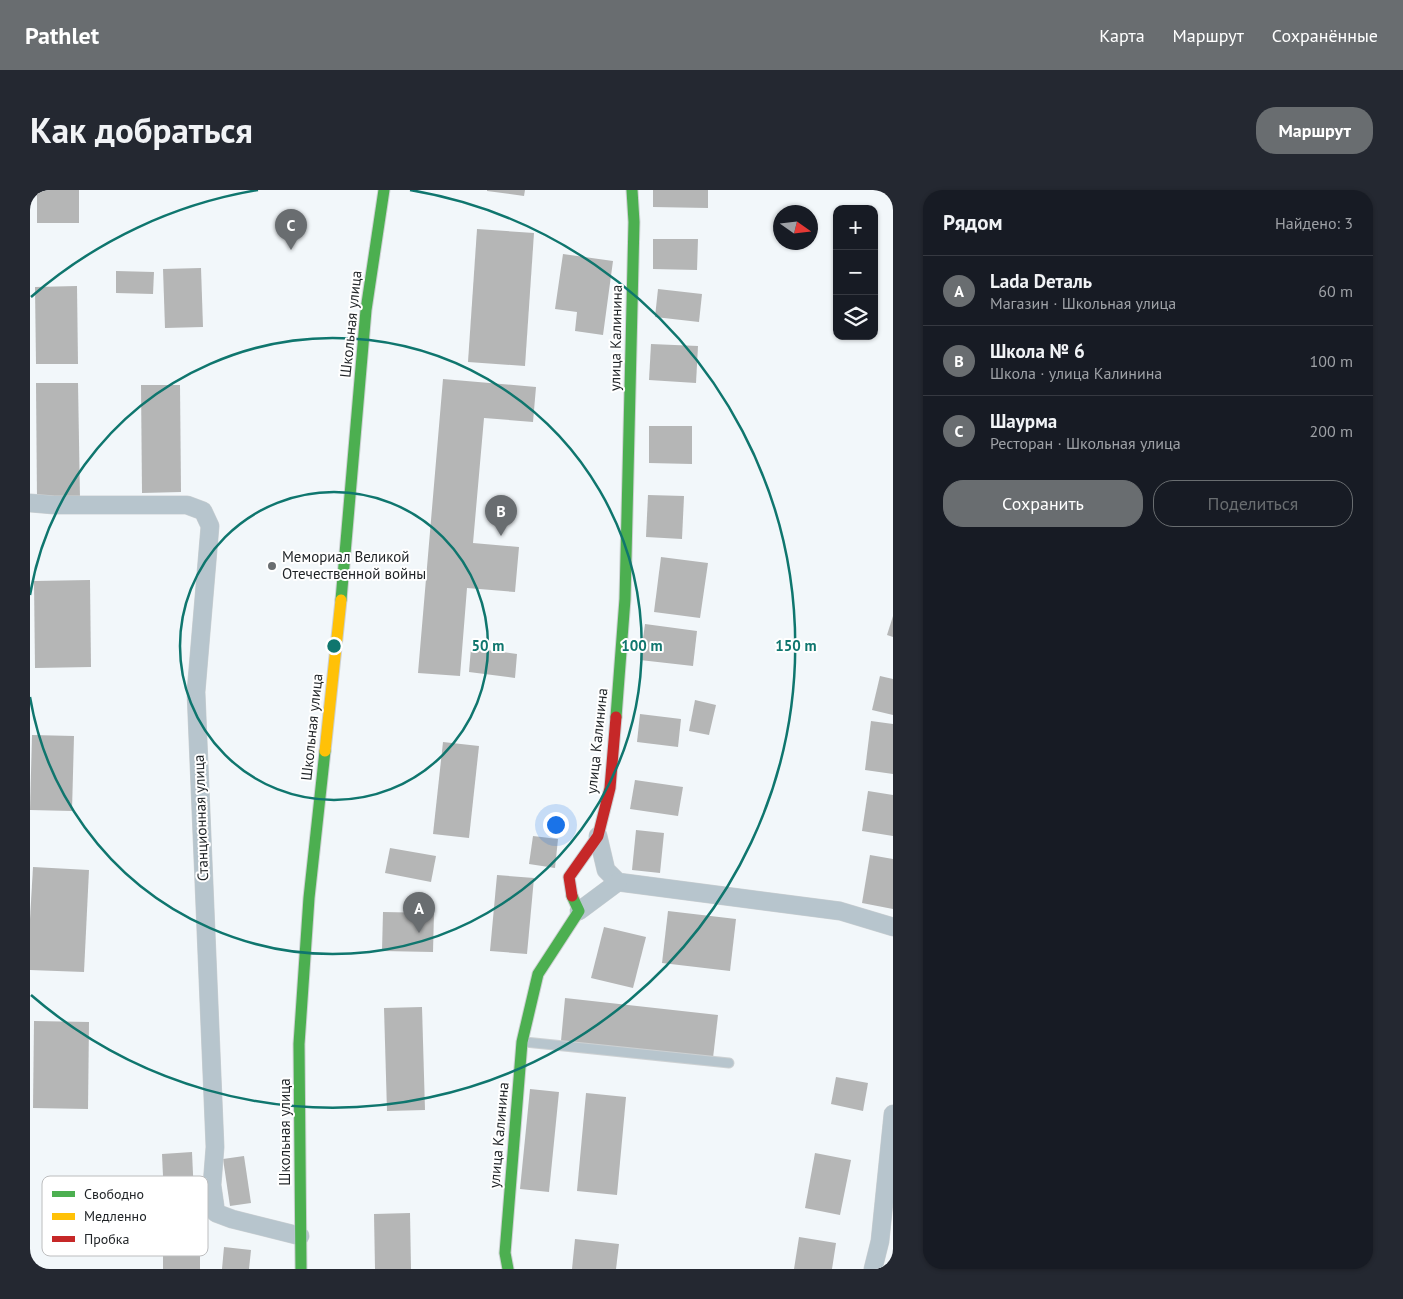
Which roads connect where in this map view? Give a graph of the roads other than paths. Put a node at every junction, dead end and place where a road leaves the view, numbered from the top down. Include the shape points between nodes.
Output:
1 (384, 190) edge
2 (632, 190) edge
3 (30, 503) edge
4 (598, 836) junction
5 (618, 882) junction
6 (579, 911) junction
7 (893, 927) edge
8 (522, 1042) junction
9 (729, 1063) dead end
10 (893, 1114) edge
11 (300, 1236) junction
12 (301, 1269) edge
13 (508, 1269) edge
14 (873, 1269) edge

1 - 11 street, Школьная улица via 366,310 345,558 309,898 299,1044
2 - 4 street, улица Калинина via 634,222 625,599 610,788
3 - 11 street, Станционная улица via 187,505 203,511 210,526 196,692 215,1147 212,1186 216,1213
4 - 5 street via 606,870
4 - 6 street, улица Калинина via 569,877 571,893
5 - 6 street
5 - 7 street via 840,911
6 - 8 street, улица Калинина via 538,974
8 - 9 lane
8 - 13 street, улица Калинина via 505,1253
10 - 14 street via 880,1241
11 - 12 street, Школьная улица

